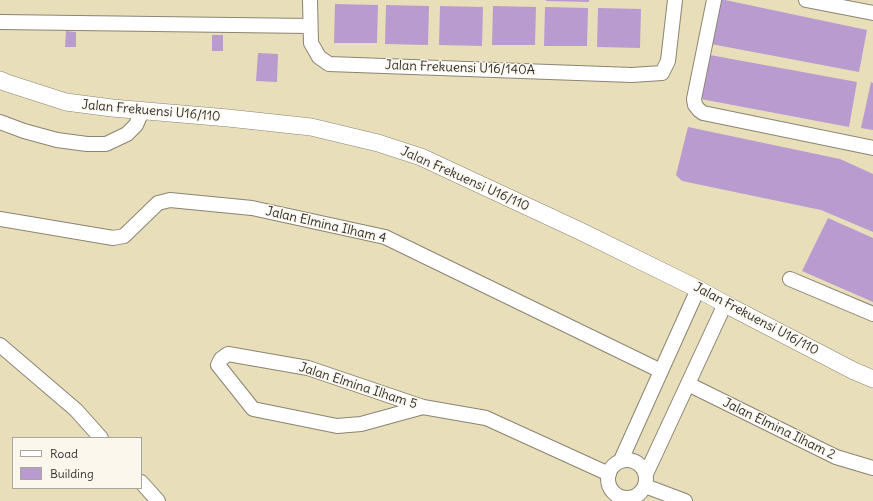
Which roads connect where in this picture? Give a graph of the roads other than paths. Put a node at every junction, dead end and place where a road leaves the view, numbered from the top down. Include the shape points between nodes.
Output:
1 (310, 0) edge
2 (675, 0) edge
3 (714, 0) edge
4 (806, 0) edge
5 (873, 13) edge
6 (0, 22) edge
7 (310, 26) junction
8 (0, 80) edge
9 (142, 111) junction
10 (0, 122) edge
11 (849, 143) junction
12 (873, 148) edge
13 (873, 153) edge
14 (0, 218) edge
15 (790, 279) dead end
16 (698, 289) junction
17 (725, 304) junction
18 (873, 314) edge
19 (0, 345) edge
20 (661, 371) junction
21 (873, 379) edge
22 (688, 384) junction
23 (423, 407) junction
24 (100, 437) edge
25 (621, 460) junction
26 (873, 468) edge
27 (608, 474) junction
28 (646, 480) junction
29 (142, 483) edge
30 (617, 498) edge
31 (158, 501) edge
32 (685, 501) edge

1 - 7 street, Jalan Frekuensi U16/140A
2 - 7 street, Jalan Frekuensi U16/140A via 668,61 662,73 632,75 329,64 319,56 311,43
3 - 11 street via 694,99 695,105 703,113
4 - 5 street
6 - 7 street
8 - 9 street, Jalan Frekuensi U16/110 via 66,102
9 - 10 street via 136,125 127,134 106,144 58,140
9 - 16 street, Jalan Frekuensi U16/110 via 311,127 378,143 421,157
11 - 12 street
11 - 13 street
14 - 20 street, Jalan Elmina Ilham 4 via 113,238 124,236 158,203 170,200 252,208 385,237
15 - 18 street
16 - 17 street, Jalan Frekuensi U16/110
16 - 20 street
17 - 21 street, Jalan Frekuensi U16/110
17 - 22 street
19 - 24 street via 76,410
20 - 25 street
22 - 26 street, Jalan Elmina Ilham 2 via 836,457
22 - 28 street
23 - 23 street, Jalan Elmina Ilham 5 via 361,424 336,426 321,423 253,409 218,365 228,354 308,368
23 - 27 street, Jalan Elmina Ilham 5 via 486,418
25 - 27 street
25 - 28 street via 634,460 639,463 644,468
27 - 30 street via 610,486
28 - 30 street via 642,492 637,496
28 - 32 street
29 - 31 street

